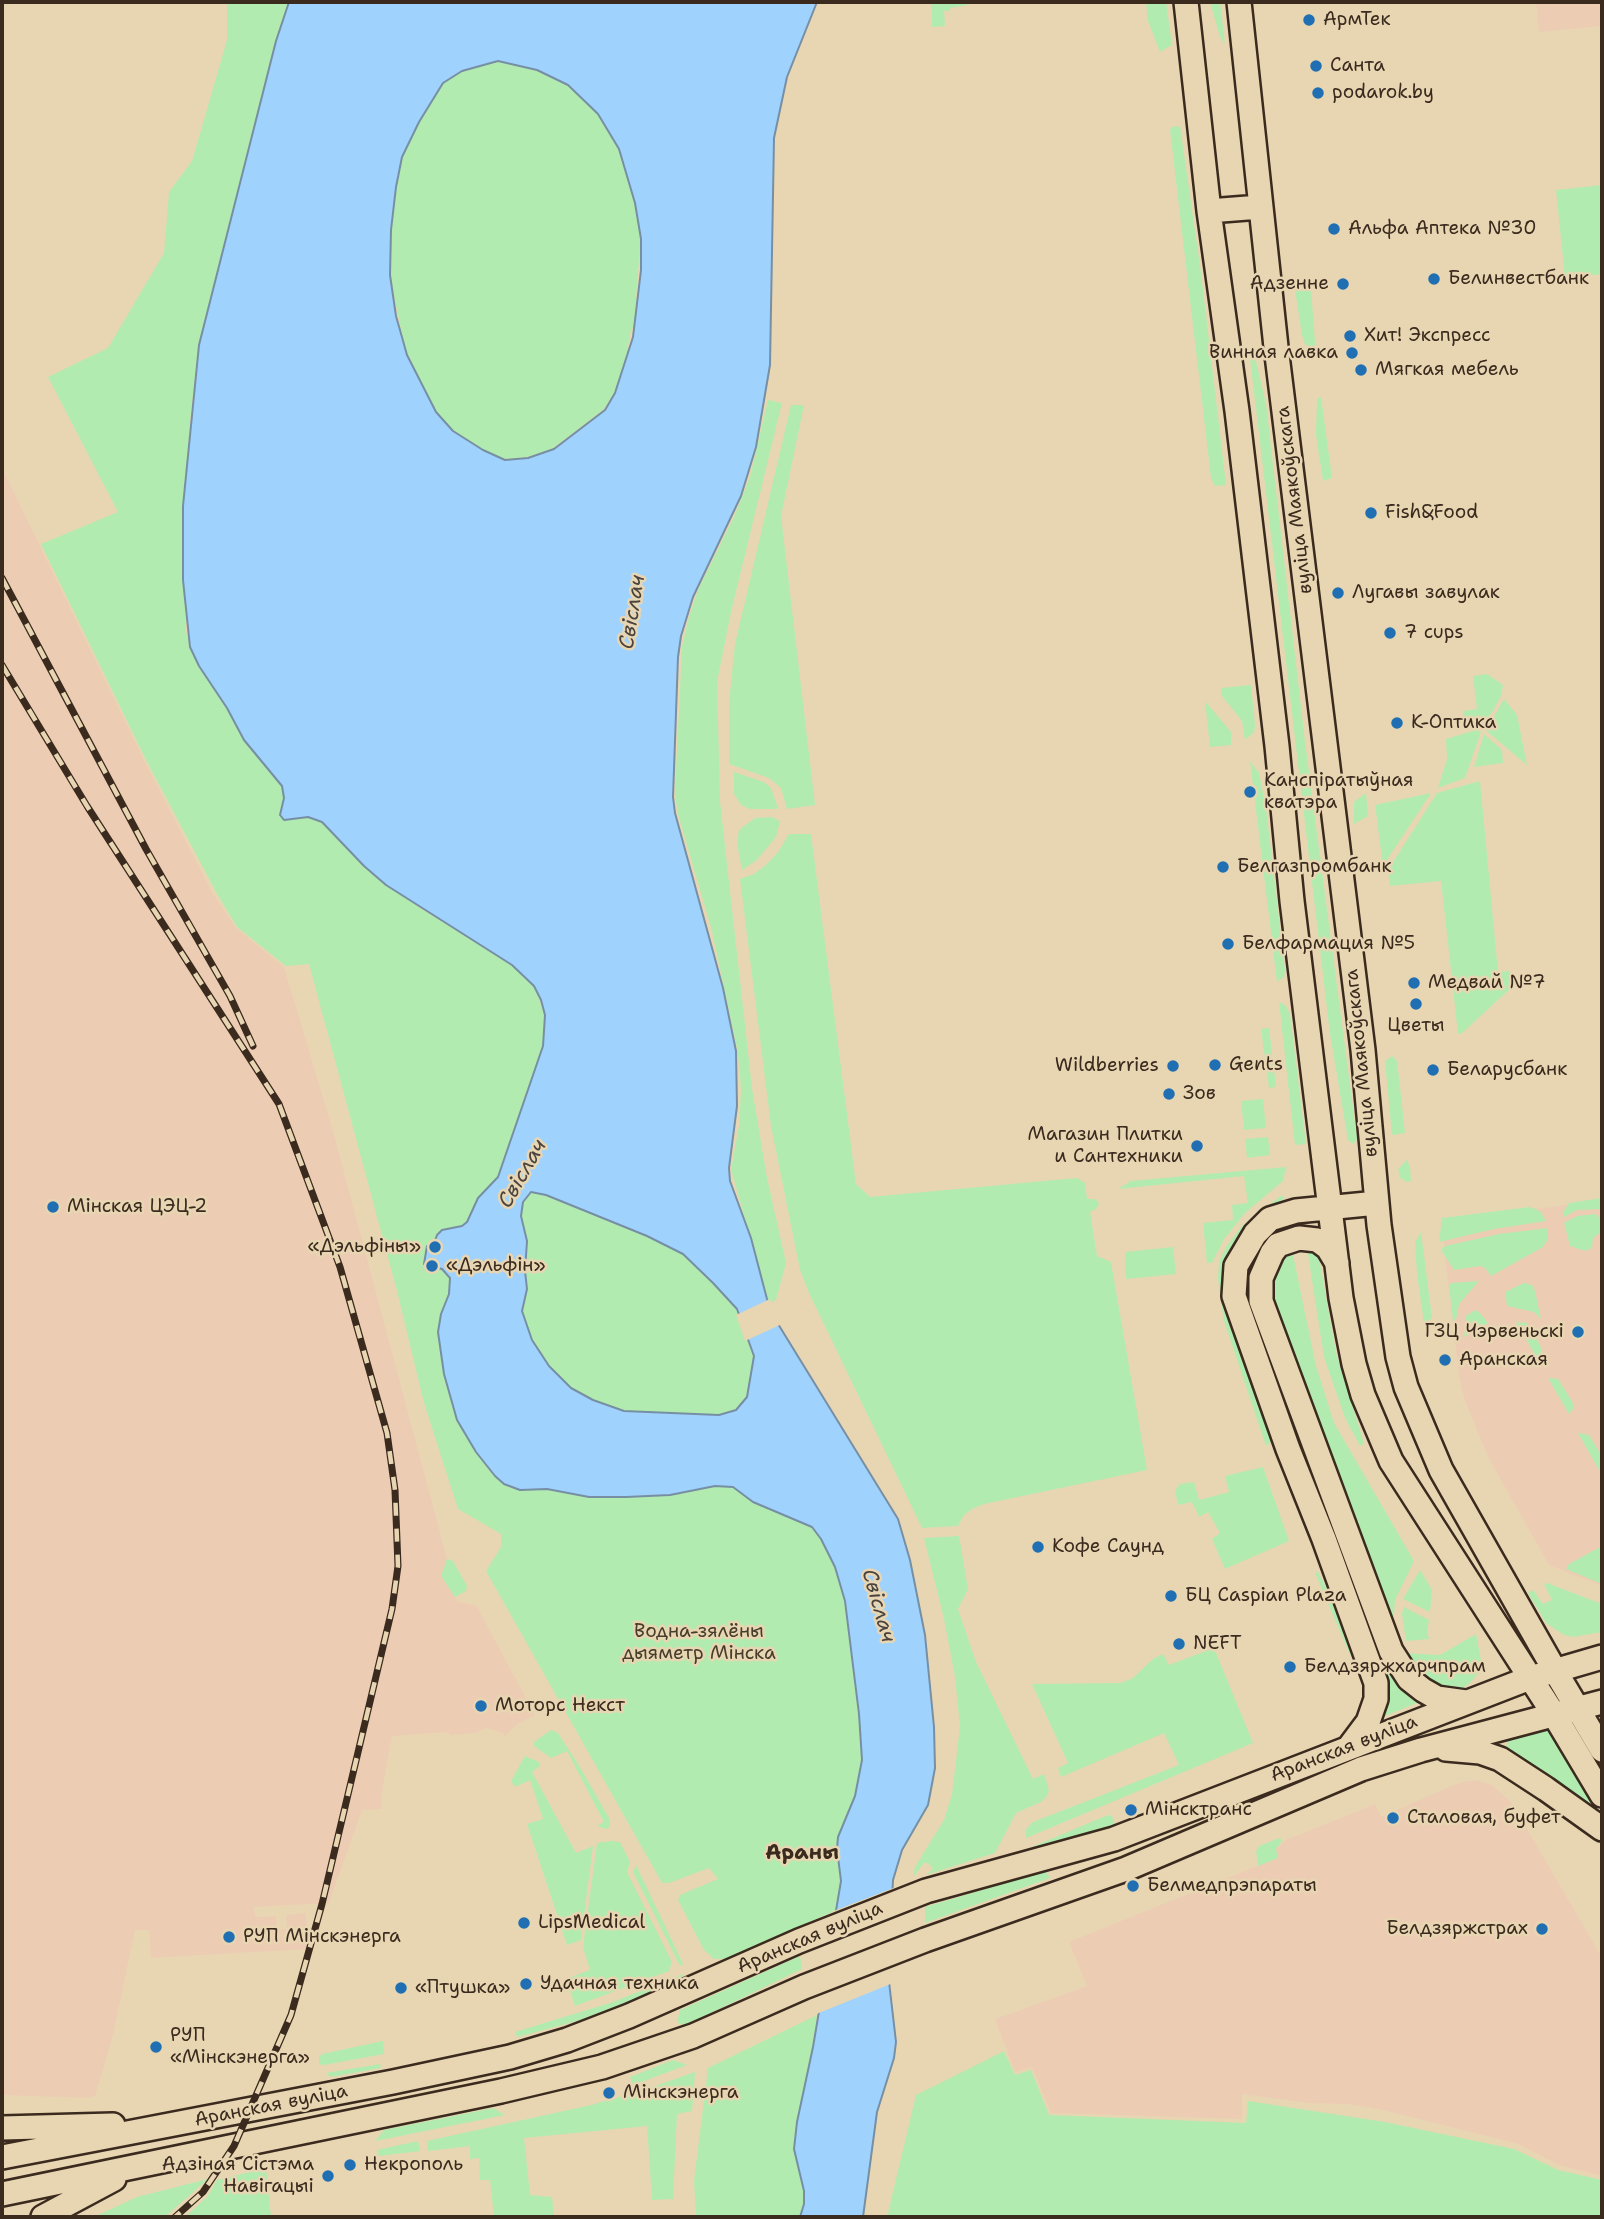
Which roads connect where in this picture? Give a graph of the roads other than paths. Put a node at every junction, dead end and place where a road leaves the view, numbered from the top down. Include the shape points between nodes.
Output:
1 (1185, 2) edge
2 (1239, 2) edge
3 (1260, 207) junction
4 (1209, 211) junction
5 (1377, 1203) junction
6 (1331, 1207) junction
7 (1338, 1263) junction
8 (1602, 1657) edge
9 (1554, 1669) junction
10 (1530, 1678) junction
11 (1466, 1702) junction
12 (1602, 1702) edge
13 (1576, 1707) junction
14 (1553, 1713) junction
15 (1350, 1746) junction
16 (1421, 1750) junction
17 (1602, 1750) edge
18 (1602, 1794) edge
19 (1602, 1829) edge
20 (183, 2123) junction
21 (2, 2128) edge
22 (2, 2157) edge
23 (145, 2164) junction
24 (2, 2194) edge
25 (43, 2217) edge

1 - 4 main road
2 - 3 main road, вуліца Маякоўскага
3 - 4 main road
3 - 5 main road, вуліца Маякоўскага via 1363,1050
4 - 6 main road
5 - 6 main road
5 - 9 main road, вуліца Маякоўскага via 1398,1357 1410,1397 1441,1470
6 - 7 main road
6 - 15 main road via 1270,1219 1236,1266 1234,1296 1376,1683 1368,1722
7 - 10 main road via 1354,1364 1391,1461
7 - 11 main road via 1317,1240 1299,1238 1278,1245 1261,1278 1261,1301 1391,1651 1409,1679 1423,1690 1437,1698
8 - 9 main road, Аранская вуліца
9 - 10 main road, Аранская вуліца
9 - 13 main road, вуліца Маякоўскага
10 - 11 main road, Аранская вуліца
10 - 14 main road
11 - 15 main road, Аранская вуліца
12 - 13 main road, Аранская вуліца
13 - 14 main road, Аранская вуліца
13 - 17 main road, вуліца Маякоўскага
14 - 16 main road, Аранская вуліца
14 - 18 main road
15 - 20 main road, Аранская вуліца via 1114,1839 926,1891 567,2040 510,2057
16 - 19 main road via 1459,1749 1500,1759
16 - 23 main road, Аранская вуліца via 1361,1769 1126,1869 925,1940 694,2036 602,2067
20 - 21 main road
20 - 22 main road, Аранская вуліца
23 - 24 main road, Аранская вуліца
23 - 25 main road

